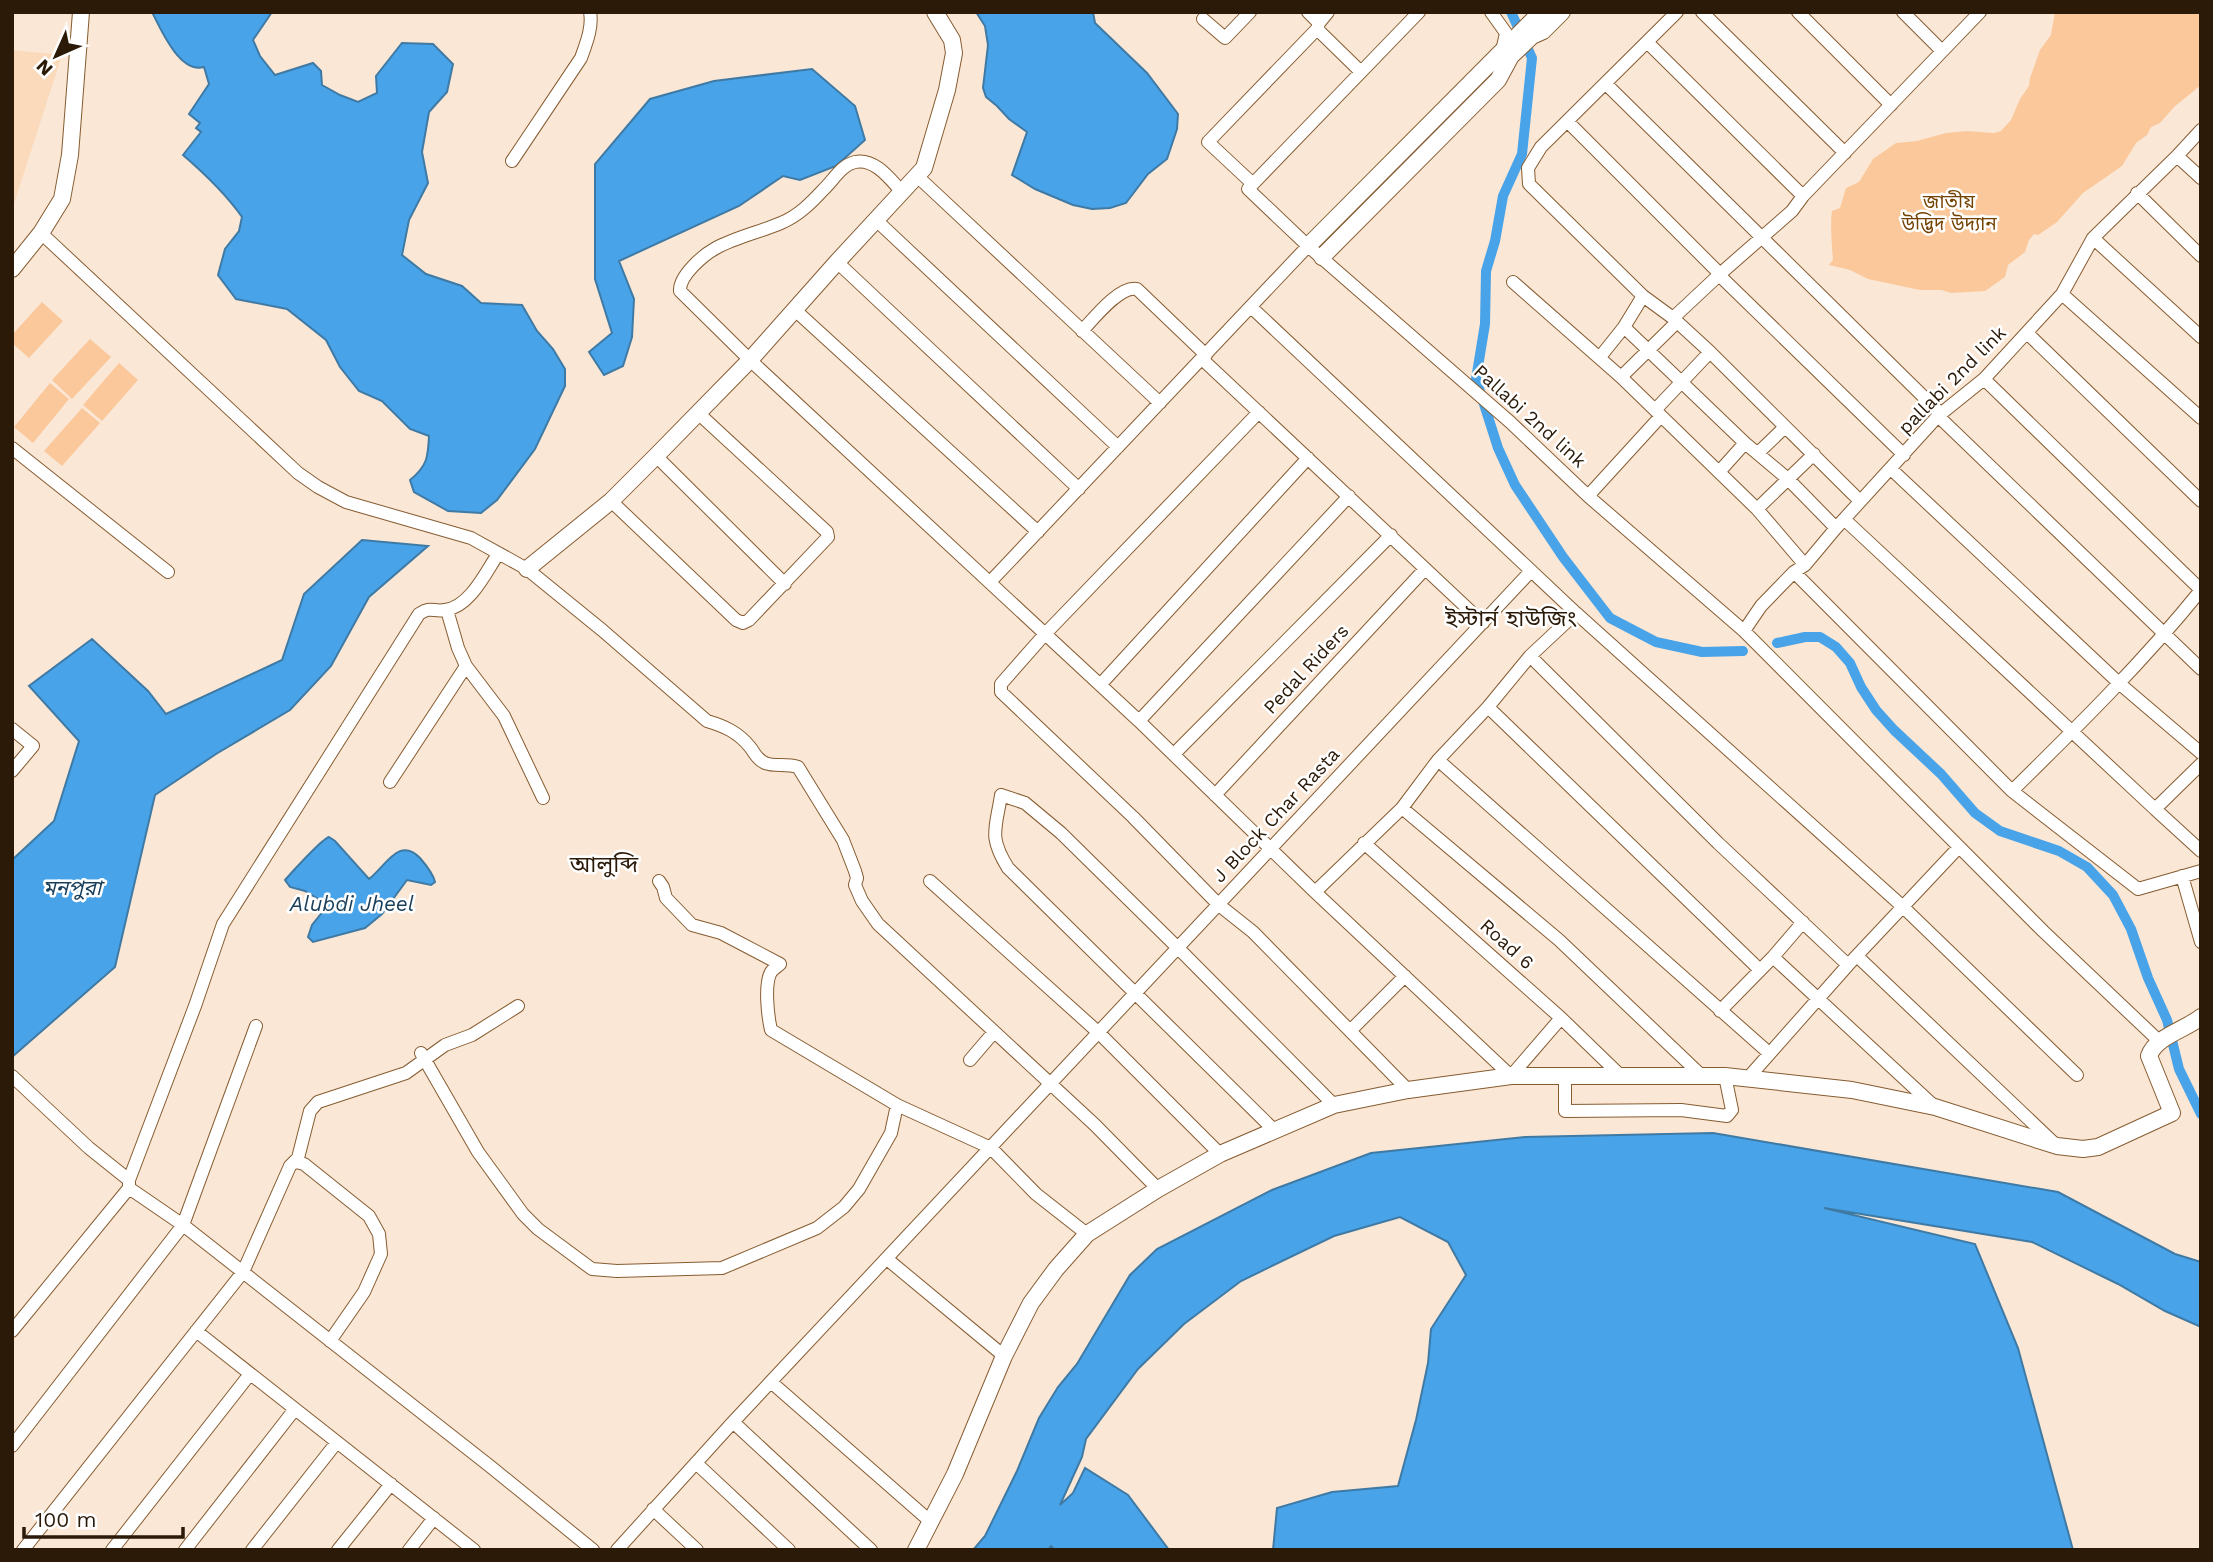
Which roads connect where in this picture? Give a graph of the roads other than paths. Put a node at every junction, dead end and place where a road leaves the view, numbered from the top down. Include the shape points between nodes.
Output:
1 (81, 12) edge
2 (590, 12) edge
3 (935, 12) edge
4 (1250, 12) edge
5 (1308, 12) edge
6 (1328, 12) edge
7 (1419, 12) edge
8 (1491, 12) edge
9 (1562, 12) edge
10 (1678, 12) edge
11 (1703, 12) edge
12 (1798, 12) edge
13 (1903, 12) edge
14 (1980, 12) edge
15 (1203, 19) dead end
16 (1535, 25) edge
17 (1318, 26) junction
18 (1647, 42) junction
19 (1507, 51) junction
20 (1942, 51) junction
21 (1362, 72) junction
22 (1606, 84) junction
23 (1891, 105) junction
24 (1568, 122) junction
25 (2201, 130) edge
26 (1845, 153) junction
27 (2177, 156) junction
28 (512, 161) dead end
29 (920, 172) junction
30 (2201, 178) edge
31 (1253, 184) junction
32 (902, 192) junction
33 (2137, 193) junction
34 (1803, 196) junction
35 (876, 220) junction
36 (41, 233) junction
37 (1761, 238) junction
38 (2093, 238) junction
39 (1308, 246) junction
40 (2201, 256) edge
41 (1322, 257) junction
42 (837, 262) junction
43 (12, 269) edge
44 (1719, 274) junction
45 (1513, 282) dead end
46 (2062, 294) junction
47 (1643, 296) junction
48 (1251, 306) junction
49 (795, 310) junction
50 (1675, 320) junction
51 (1624, 327) junction
52 (1082, 331) junction
53 (2027, 333) junction
54 (2201, 337) edge
55 (1649, 351) junction
56 (1710, 352) junction
57 (1204, 357) junction
58 (1600, 357) junction
59 (750, 360) junction
60 (1621, 377) junction
61 (1984, 379) junction
62 (1682, 381) junction
63 (1160, 403) junction
64 (698, 412) junction
65 (1259, 412) junction
66 (1658, 413) junction
67 (1940, 415) junction
68 (2201, 418) edge
69 (1785, 427) junction
70 (1745, 443) junction
71 (1118, 447) junction
72 (12, 448) edge
73 (1758, 453) junction
74 (1814, 454) junction
75 (1904, 455) junction
76 (656, 456) junction
77 (1308, 458) junction
78 (1891, 469) junction
79 (1718, 472) junction
80 (1788, 479) junction
81 (1079, 489) junction
82 (1349, 496) junction
83 (1588, 496) junction
84 (2201, 500) edge
85 (611, 501) junction
86 (1860, 501) junction
87 (1757, 509) junction
88 (1840, 524) junction
89 (1038, 532) junction
90 (1391, 536) junction
91 (498, 554) junction
92 (527, 569) junction
93 (1425, 569) junction
94 (1799, 569) junction
95 (1531, 571) junction
96 (168, 572) dead end
97 (990, 582) junction
98 (785, 584) junction
99 (2201, 590) edge
100 (447, 610) junction
101 (1576, 613) junction
102 (1483, 623) junction
103 (1744, 631) junction
104 (1045, 634) junction
105 (2164, 636) junction
106 (1530, 656) junction
107 (466, 666) junction
108 (2201, 669) edge
109 (2120, 684) junction
110 (1100, 685) junction
111 (1488, 707) junction
112 (1139, 721) junction
113 (12, 729) edge
114 (2073, 731) junction
115 (2201, 753) edge
116 (1174, 754) junction
117 (1438, 760) junction
118 (2201, 764) edge
119 (12, 771) edge
120 (390, 782) dead end
121 (2012, 791) junction
122 (1215, 795) junction
123 (543, 798) dead end
124 (1402, 808) junction
125 (2155, 809) junction
126 (1364, 842) junction
127 (1959, 847) junction
128 (1272, 848) junction
129 (2201, 851) edge
130 (2201, 871) edge
131 (2182, 876) junction
132 (659, 881) dead end
133 (930, 881) dead end
134 (1315, 892) junction
135 (1219, 905) junction
136 (1902, 906) junction
137 (1803, 922) junction
138 (2201, 942) edge
139 (1178, 948) junction
140 (1773, 957) junction
141 (1853, 961) junction
142 (1760, 970) junction
143 (1405, 976) junction
144 (1137, 992) junction
145 (1818, 999) junction
146 (517, 1006) dead end
147 (1720, 1011) junction
148 (1561, 1018) junction
149 (2195, 1021) edge
150 (256, 1026) dead end
151 (1351, 1030) junction
152 (994, 1032) junction
153 (1099, 1033) junction
154 (2159, 1041) junction
155 (1769, 1053) junction
156 (422, 1056) junction
157 (970, 1060) dead end
158 (2077, 1075) dead end
159 (12, 1076) edge
160 (1510, 1076) junction
161 (1565, 1076) junction
162 (1621, 1076) junction
163 (1702, 1076) junction
164 (1725, 1076) junction
165 (1748, 1078) junction
166 (1050, 1085) junction
167 (1408, 1090) junction
168 (897, 1105) junction
169 (1334, 1105) junction
170 (1935, 1107) junction
171 (1274, 1130) junction
172 (2057, 1146) junction
173 (991, 1148) junction
174 (1220, 1154) junction
175 (296, 1162) junction
176 (129, 1184) junction
177 (1158, 1189) junction
178 (183, 1225) junction
179 (1087, 1234) junction
180 (887, 1259) junction
181 (243, 1272) junction
182 (12, 1331) edge
183 (196, 1331) junction
184 (330, 1341) junction
185 (1004, 1356) junction
186 (250, 1374) junction
187 (771, 1382) junction
188 (295, 1409) junction
189 (733, 1422) junction
190 (337, 1442) junction
191 (12, 1446) edge
192 (696, 1463) junction
193 (391, 1484) junction
194 (653, 1510) junction
195 (434, 1518) junction
196 (931, 1522) junction
197 (23, 1550) edge
198 (113, 1550) edge
199 (185, 1550) edge
200 (253, 1550) edge
201 (338, 1550) edge
202 (409, 1550) edge
203 (474, 1550) edge
204 (593, 1550) edge
205 (617, 1550) edge
206 (697, 1550) edge
207 (789, 1550) edge
208 (872, 1550) edge
209 (916, 1550) edge

1 - 36 street via 66,180 62,199
2 - 28 street via 581,58
3 - 29 street via 952,40 954,53
4 - 15 street via 1225,38
5 - 17 street
6 - 17 street
7 - 21 street
8 - 19 street via 1506,33
9 - 16 street
10 - 18 street
11 - 26 street
12 - 23 street
13 - 20 street
14 - 20 street
16 - 19 street
17 - 21 street
17 - 31 street via 1208,142
18 - 22 street
18 - 34 street
19 - 39 street
19 - 41 street via 1498,80
20 - 23 street
21 - 31 street
22 - 24 street
22 - 37 street
23 - 26 street
24 - 44 street
24 - 47 street via 1541,147 1528,168 1529,184
25 - 27 street, pallabi 2nd link
26 - 34 street
27 - 30 street
27 - 33 street, pallabi 2nd link
29 - 32 street
29 - 52 street
31 - 39 street, Pallabi 2nd link via 1248,190
32 - 35 street
32 - 59 street via 874,165 853,162 790,219 714,248 686,274 679,283 684,297
33 - 38 street, pallabi 2nd link
33 - 40 street
34 - 37 street
35 - 42 street
35 - 71 street
36 - 43 street
36 - 91 street via 298,473 346,502 471,538
37 - 44 street
37 - 67 street
38 - 46 street, pallabi 2nd link
38 - 54 street
39 - 41 street, Pallabi 2nd link
39 - 48 street
41 - 83 street, Pallabi 2nd link
42 - 49 street
42 - 81 street
44 - 50 street
44 - 75 street
45 - 58 street
46 - 53 street, pallabi 2nd link
46 - 68 street
47 - 50 street
47 - 51 street
48 - 57 street
48 - 95 street
49 - 59 street
49 - 89 street
50 - 55 street
50 - 56 street
51 - 55 street
51 - 58 street
52 - 57 street via 1121,292 1137,289
52 - 63 street
53 - 61 street, pallabi 2nd link
53 - 84 street
55 - 60 street
55 - 62 street
56 - 62 street
56 - 69 street
57 - 63 street
57 - 65 street
58 - 60 street
59 - 64 street
59 - 97 street
60 - 66 street
61 - 67 street, pallabi 2nd link
61 - 99 street
62 - 66 street
62 - 70 street
63 - 71 street
64 - 76 street
64 - 98 street via 827,532 826,541
65 - 77 street
65 - 104 street
66 - 79 street
66 - 83 street
67 - 75 street, pallabi 2nd link
67 - 105 street
69 - 73 street
69 - 74 street
70 - 73 street
70 - 79 street
71 - 81 street
72 - 96 street
73 - 80 street
74 - 80 street
74 - 86 street
75 - 78 street, pallabi 2nd link
76 - 85 street
76 - 98 street
77 - 82 street
77 - 110 street
78 - 86 street, pallabi 2nd link
78 - 109 street
79 - 87 street
80 - 87 street
80 - 88 street
81 - 89 street
82 - 90 street
82 - 112 street
83 - 103 street, Pallabi 2nd link
85 - 92 street
85 - 98 street via 736,620 750,620
86 - 88 street, pallabi 2nd link
87 - 94 street
88 - 94 street, pallabi 2nd link
88 - 114 street
89 - 97 street
90 - 93 street
90 - 116 street
91 - 92 street
91 - 100 street via 473,591
92 - 152 street via 707,721 740,737 756,758 767,764 797,767 843,841 862,901 878,923
93 - 102 street
93 - 122 street, Pedal Riders
94 - 103 street, pallabi 2nd link via 1761,606
94 - 121 street
95 - 101 street
95 - 102 street, J Block Char Rasta
97 - 104 street
99 - 105 street
100 - 107 street
100 - 176 street via 427,609 419,614 223,923
101 - 106 street
101 - 136 street
102 - 128 street, J Block Char Rasta
103 - 127 street, Pallabi 2nd link
104 - 110 street
104 - 135 street via 1001,684 1001,692
105 - 108 street
105 - 109 street
106 - 111 street
106 - 137 street
107 - 120 street
107 - 123 street via 504,716
109 - 114 street
109 - 115 street
110 - 112 street
111 - 117 street
111 - 142 street
112 - 116 street
113 - 119 street via 33,746
114 - 121 street
114 - 125 street
116 - 122 street
117 - 124 street
117 - 147 street
118 - 125 street
121 - 131 street via 2138,888
122 - 128 street
124 - 126 street
124 - 163 street via 1559,940
125 - 129 street
126 - 134 street
126 - 148 street, Road 6
127 - 136 street
127 - 154 street, Pallabi 2nd link
128 - 134 street
128 - 135 street, J Block Char Rasta
130 - 131 street
131 - 138 street
132 - 168 street via 666,898 692,925 721,933 780,964 771,972 767,989 771,1030
133 - 153 street
134 - 143 street
135 - 139 street, J Block Char Rasta
135 - 151 street via 1253,932
136 - 141 street
136 - 158 street
137 - 140 street
137 - 141 street
139 - 144 street, J Block Char Rasta
139 - 144 street via 1041,816 1025,803 1001,795 994,834 1008,868
139 - 169 street
140 - 142 street
140 - 145 street
141 - 145 street
141 - 172 street
142 - 147 street
143 - 151 street
143 - 160 street
144 - 153 street, J Block Char Rasta
144 - 171 street
145 - 155 street
145 - 170 street
146 - 156 street via 472,1035
147 - 155 street
148 - 160 street
148 - 162 street, Road 6
149 - 154 street
150 - 178 street
151 - 167 street
152 - 157 street
152 - 166 street
153 - 166 street, J Block Char Rasta
153 - 174 street
154 - 172 street via 2150,1056 2172,1113 2098,1147
155 - 165 street
156 - 168 street via 478,1152 523,1213 592,1269 722,1268 817,1228 859,1189 891,1133
156 - 175 street via 406,1073 318,1102 310,1111
159 - 176 street
160 - 161 street
160 - 167 street
161 - 162 street
161 - 164 street via 1565,1111 1681,1110 1727,1116 1731,1110
162 - 163 street
163 - 164 street
164 - 165 street
165 - 170 street via 1852,1090
166 - 173 street, J Block Char Rasta
166 - 177 street
167 - 169 street
168 - 173 street
169 - 171 street
170 - 172 street
171 - 174 street
173 - 179 street via 1036,1194
173 - 180 street, J Block Char Rasta
174 - 177 street
175 - 181 street via 290,1166
175 - 184 street via 369,1216 379,1234 381,1254 364,1292
176 - 178 street
176 - 182 street
177 - 179 street
178 - 181 street
178 - 191 street
179 - 185 street via 1031,1303
180 - 185 street
180 - 187 street, J Block Char Rasta
181 - 183 street
181 - 184 street
183 - 186 street
183 - 197 street
184 - 204 street
185 - 196 street
186 - 188 street
186 - 198 street
187 - 189 street, J Block Char Rasta
187 - 196 street
188 - 190 street
188 - 199 street
189 - 192 street, J Block Char Rasta
189 - 208 street
190 - 193 street
190 - 200 street
192 - 194 street, J Block Char Rasta
192 - 207 street
193 - 195 street
193 - 201 street
194 - 205 street, J Block Char Rasta
194 - 206 street
195 - 202 street
195 - 203 street
196 - 209 street

